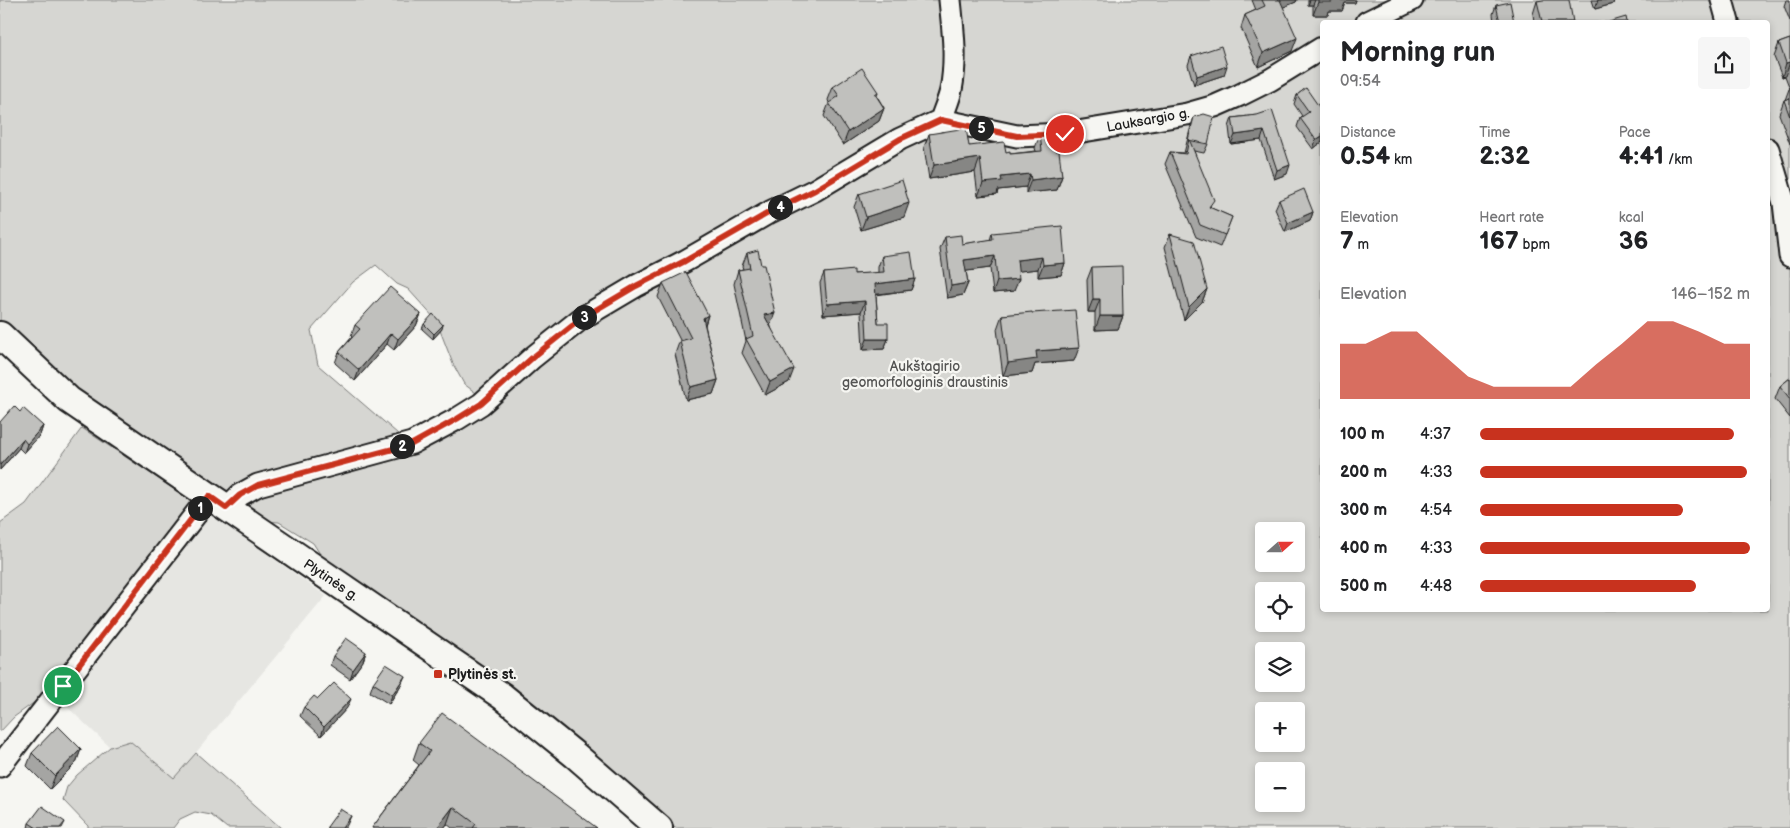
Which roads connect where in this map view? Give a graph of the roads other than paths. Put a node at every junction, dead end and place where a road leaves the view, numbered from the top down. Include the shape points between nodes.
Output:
1 (950, 0) edge
2 (1412, 0) edge
3 (1722, 0) edge
4 (1371, 20) edge
5 (1727, 20) edge
6 (1320, 49) edge
7 (941, 120) junction
8 (1770, 156) edge
9 (1790, 256) edge
10 (0, 335) edge
11 (218, 502) junction
12 (0, 766) edge
13 (659, 828) edge

1 - 7 street via 954,68 951,91
2 - 4 street
3 - 5 street
6 - 7 street, Lauksargio g. via 1240,95 1187,114 1065,134 1017,136
7 - 11 street via 900,139 815,190 582,318 481,404 412,444 258,485
8 - 9 street via 1784,203
10 - 11 main road, Plytinės g. via 69,400
11 - 12 street
11 - 13 main road, Plytinės g. via 502,696

